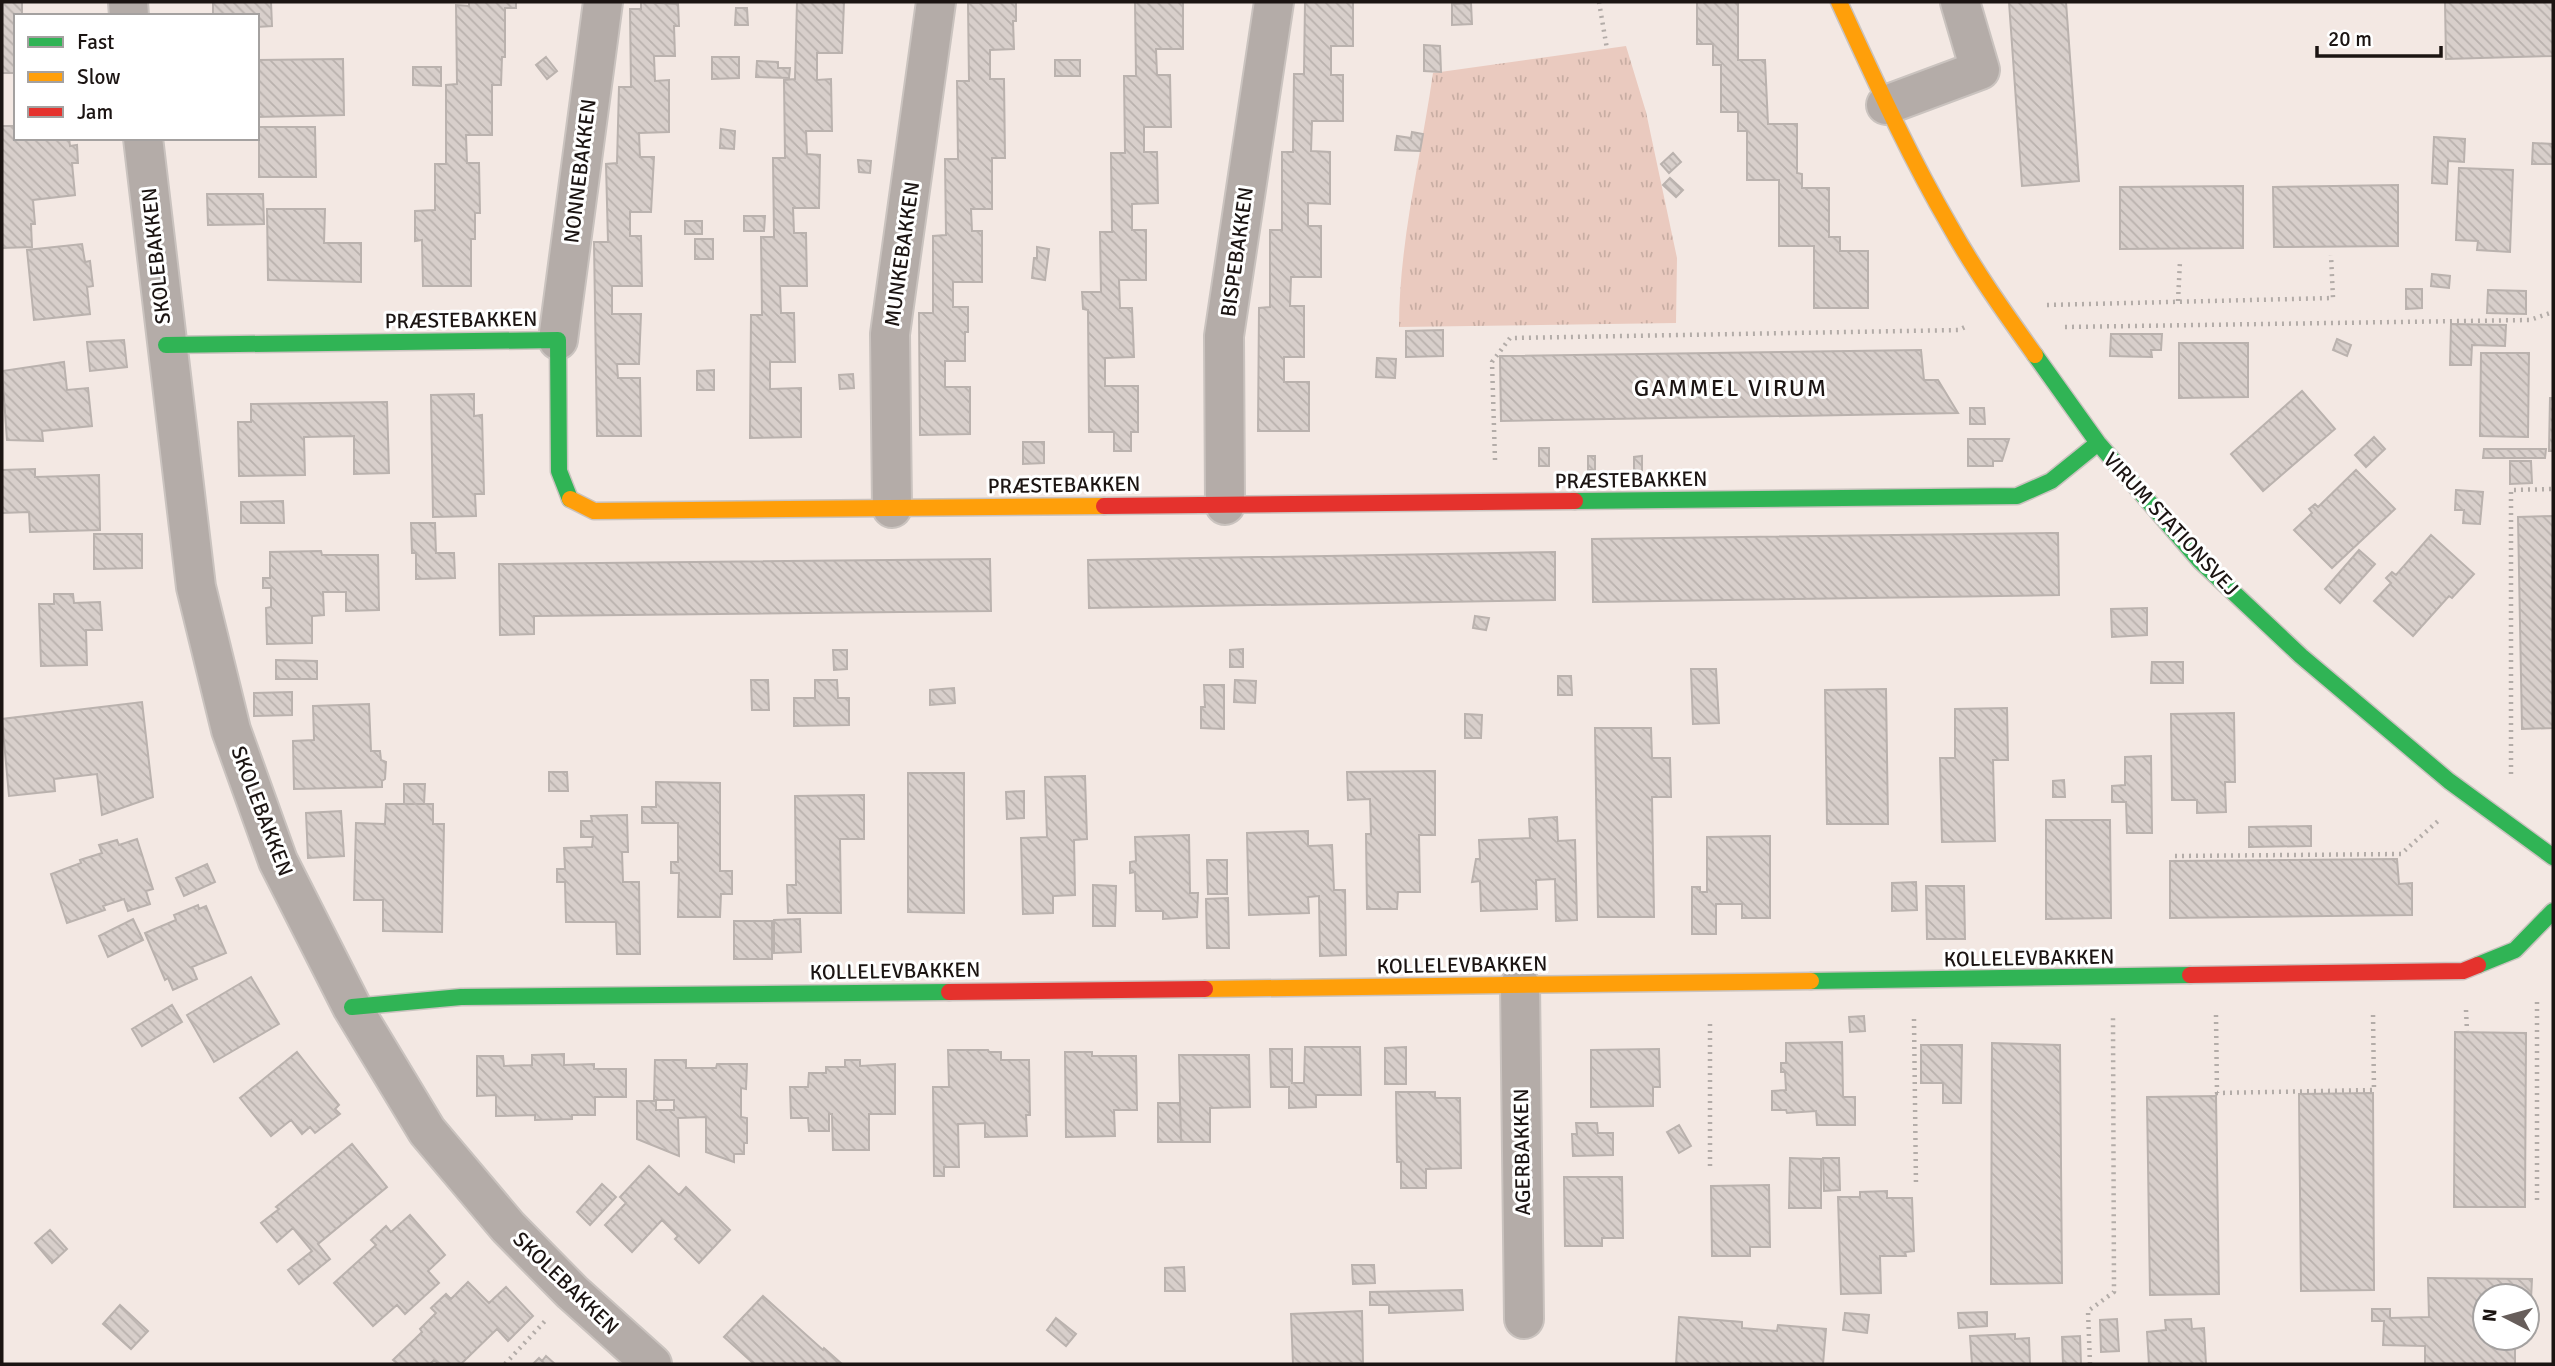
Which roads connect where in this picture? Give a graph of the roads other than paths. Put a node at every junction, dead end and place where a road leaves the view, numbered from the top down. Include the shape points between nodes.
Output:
1 (603, 2) edge
2 (936, 2) edge
3 (1274, 2) edge
4 (1839, 2) edge
5 (1960, 2) edge
6 (1886, 105) junction
7 (143, 140) edge
8 (558, 340) junction
9 (166, 345) junction
10 (2098, 443) junction
11 (1225, 505) junction
12 (892, 508) junction
13 (2553, 857) edge
14 (2553, 911) edge
15 (1520, 985) junction
16 (352, 1007) junction
17 (1524, 1319) dead end
18 (652, 1364) edge

1 - 8 street, NONNEBAKKEN
2 - 12 street, MUNKEBAKKEN via 890,334
3 - 11 street, BISPEBAKKEN via 1224,336
4 - 6 street, VIRUM STATIONSVEJ
5 - 6 street via 1980,70
6 - 10 street, VIRUM STATIONSVEJ via 1950,227
7 - 9 street, SKOLEBAKKEN
8 - 9 street, PRÆSTEBAKKEN
8 - 12 street, PRÆSTEBAKKEN via 559,471 569,499 594,511
9 - 16 street, SKOLEBAKKEN via 196,587 231,730 278,861
10 - 11 street, PRÆSTEBAKKEN via 2051,481 2017,496
10 - 13 street, VIRUM STATIONSVEJ via 2200,561 2301,656 2449,781
11 - 12 street, PRÆSTEBAKKEN
14 - 15 street, KOLLELEVBAKKEN via 2515,950 2463,971
15 - 16 street, KOLLELEVBAKKEN via 461,997
15 - 17 street, AGERBAKKEN
16 - 18 street, SKOLEBAKKEN via 427,1131 508,1227

